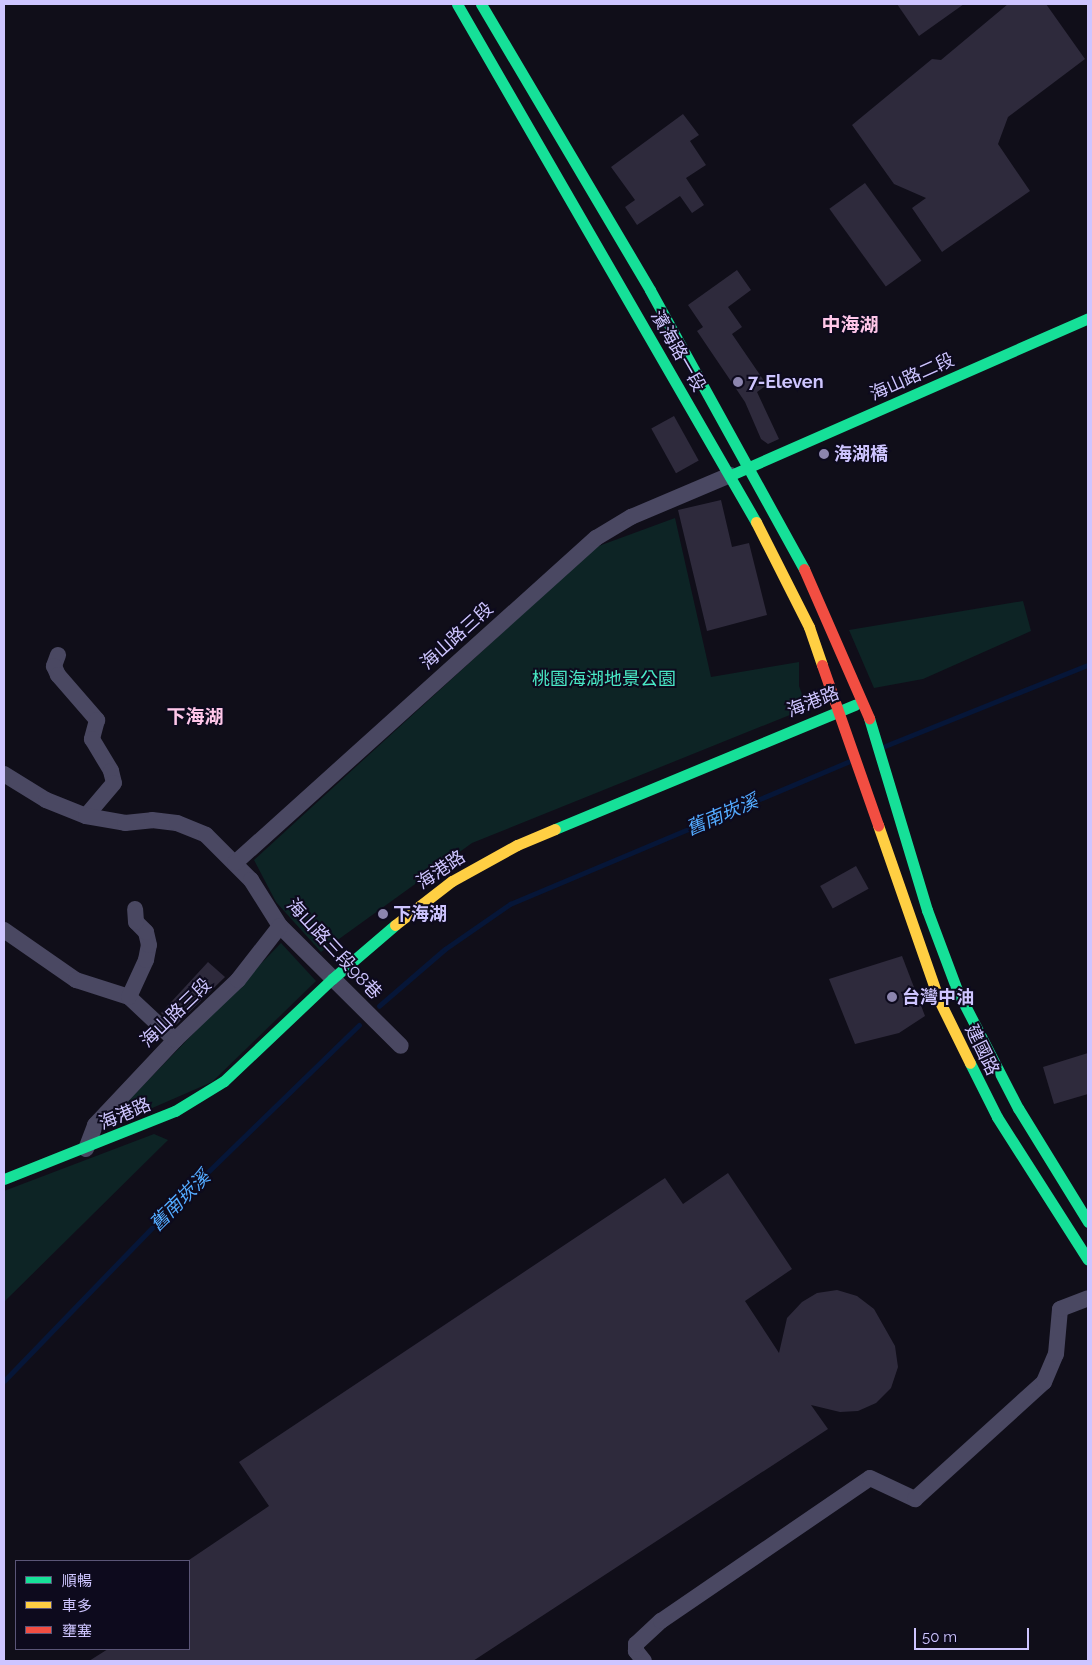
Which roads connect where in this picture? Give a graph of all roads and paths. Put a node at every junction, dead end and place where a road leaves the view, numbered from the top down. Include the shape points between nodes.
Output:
1 (457, 4) edge
2 (481, 4) edge
3 (561, 140) junction
4 (541, 149) junction
5 (1088, 318) edge
6 (749, 468) junction
7 (730, 475) junction
8 (58, 655) dead end
9 (864, 702) junction
10 (840, 709) junction
11 (4, 774) edge
12 (894, 803) joint
13 (870, 809) joint
14 (86, 816) junction
15 (235, 863) junction
16 (135, 909) dead end
17 (280, 926) junction
18 (4, 930) edge
19 (332, 979) junction
20 (129, 997) junction
21 (175, 1040) junction
22 (401, 1046) dead end
23 (86, 1149) junction
24 (4, 1179) edge
25 (1088, 1222) edge
26 (1088, 1260) edge
27 (1088, 1298) edge
28 (644, 1661) edge

1 - 4 main road, 濱海路一段
2 - 3 main road, 濱海路一段
3 - 4 main road
3 - 6 main road, 濱海路一段 via 650,290
4 - 7 main road, 濱海路一段
5 - 6 main road, 海山路二段
6 - 7 main road, 海山路二段
6 - 9 main road, 濱海路一段 via 818,597
7 - 10 main road, 濱海路一段 via 773,552 809,628
7 - 15 street, 海山路三段 via 631,517 596,538
8 - 14 street via 54,666 58,675 97,720 92,739 111,771 114,783
9 - 10 main road, 海港路
9 - 12 main road, 濱海路一段
10 - 13 main road, 濱海路一段
10 - 19 main road, 海港路 via 517,844 452,881
11 - 14 street, 海山路三段98巷 via 46,800
12 - 25 main road, 建國路 via 927,910 957,990 1018,1108
13 - 26 main road, 建國路 via 923,961 970,1066 1029,1170
14 - 15 street, 海山路三段98巷 via 124,823 152,820 177,823 206,835
15 - 17 street, 海山路三段98巷
16 - 20 street via 136,922 146,932 149,945 146,960
17 - 19 street, 海山路三段98巷
17 - 21 street, 海山路三段 via 238,980
18 - 20 street via 76,980
19 - 22 street, 海山路三段98巷
19 - 23 main road, 海港路 via 224,1081 175,1111
20 - 21 street
21 - 23 street, 海山路三段 via 96,1125
23 - 24 main road, 海港路
27 - 28 street via 1060,1308 1056,1354 1044,1382 915,1499 870,1478 661,1621 636,1644 636,1651

